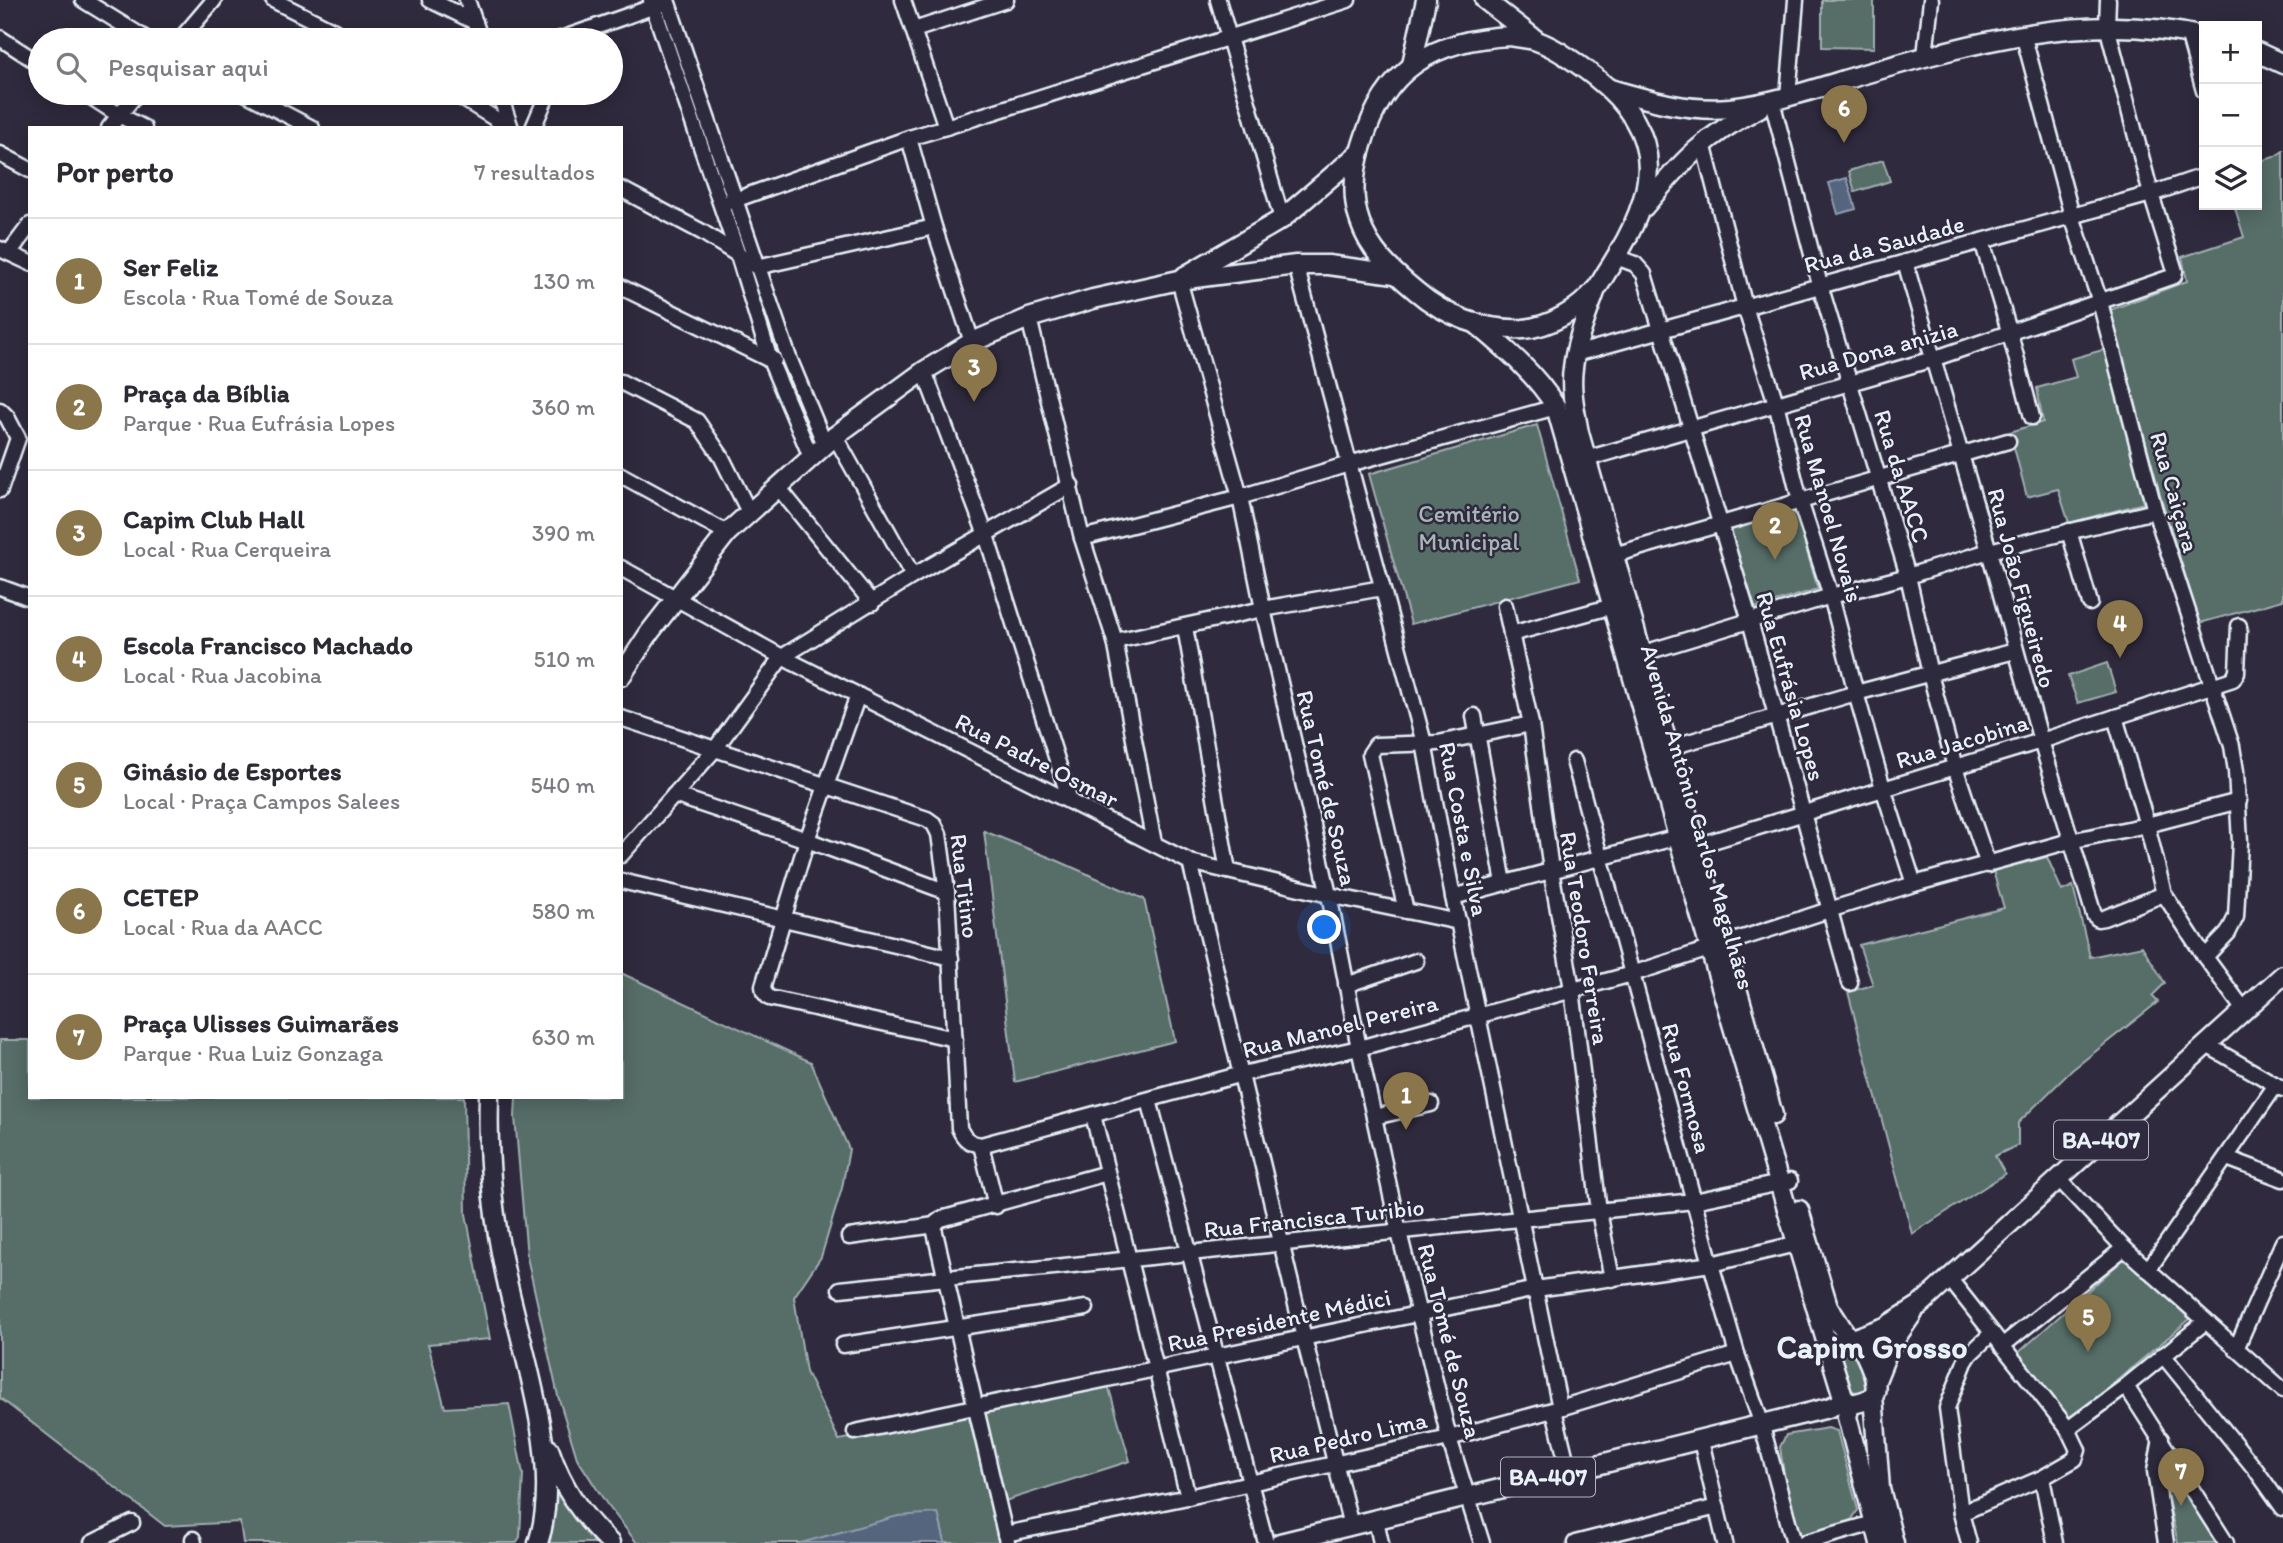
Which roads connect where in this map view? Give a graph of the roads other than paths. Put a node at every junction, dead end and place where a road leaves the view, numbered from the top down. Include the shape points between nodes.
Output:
1 (83, 0) edge
2 (214, 0) edge
3 (273, 0) edge
4 (430, 0) edge
5 (467, 0) edge
6 (669, 0) edge
7 (904, 0) edge
8 (1006, 0) edge
9 (1218, 0) edge
10 (1348, 0) edge
11 (1426, 0) edge
12 (1485, 0) edge
13 (1796, 0) edge
14 (1931, 0) edge
15 (2108, 0) edge
16 (652, 3) edge
17 (475, 22) junction
18 (2107, 26) junction
19 (128, 28) edge
20 (190, 28) edge
21 (328, 28) edge
22 (477, 28) edge
23 (592, 28) edge
24 (914, 30) junction
25 (2023, 34) junction
26 (2196, 35) edge
27 (1229, 37) junction
28 (0, 38) edge
29 (1538, 41) junction
30 (2262, 54) edge
31 (28, 56) edge
32 (1926, 56) junction
33 (1412, 64) junction
34 (2283, 64) edge
35 (2203, 84) edge
36 (1610, 89) junction
37 (1780, 99) junction
38 (104, 105) edge
39 (127, 105) edge
40 (268, 105) edge
41 (474, 105) edge
42 (503, 105) edge
43 (543, 105) edge
44 (119, 115) junction
45 (111, 126) edge
46 (141, 126) edge
47 (308, 126) edge
48 (508, 126) edge
49 (510, 126) edge
50 (534, 126) edge
51 (946, 127) junction
52 (909, 138) junction
53 (1703, 143) junction
54 (1359, 153) junction
55 (0, 154) edge
56 (28, 169) edge
57 (2199, 178) edge
58 (623, 190) edge
59 (2151, 194) junction
60 (734, 199) junction
61 (720, 205) junction
62 (1639, 212) junction
63 (2072, 216) junction
64 (1282, 219) junction
65 (28, 227) edge
66 (934, 228) junction
67 (1982, 242) junction
68 (5, 251) edge
69 (737, 256) junction
70 (1616, 257) junction
71 (1905, 261) junction
72 (28, 262) edge
73 (1296, 265) junction
74 (757, 267) junction
75 (1395, 274) junction
76 (1179, 279) junction
77 (1820, 285) junction
78 (623, 288) edge
79 (1596, 289) junction
80 (2100, 302) junction
81 (1745, 307) junction
82 (1029, 318) junction
83 (1475, 323) junction
84 (1661, 329) junction
85 (2010, 334) junction
86 (972, 342) junction
87 (1575, 354) junction
88 (789, 358) junction
89 (1933, 359) junction
90 (770, 360) junction
91 (924, 371) junction
92 (623, 383) edge
93 (1850, 383) junction
94 (1776, 403) junction
95 (1556, 407) junction
96 (0, 410) edge
97 (2032, 417) dead end
98 (1690, 429) junction
99 (830, 440) junction
100 (2008, 441) dead end
101 (1961, 454) junction
102 (811, 457) junction
103 (1586, 459) junction
104 (1349, 464) junction
105 (623, 476) edge
106 (1879, 479) junction
107 (1071, 485) junction
108 (778, 487) junction
109 (0, 490) edge
110 (1240, 497) junction
111 (1800, 501) junction
112 (2155, 511) junction
113 (750, 512) junction
114 (1721, 523) junction
115 (2069, 531) junction
116 (727, 533) junction
117 (986, 535) junction
118 (1082, 538) junction
119 (1989, 551) junction
120 (1614, 555) junction
121 (623, 569) edge
122 (913, 576) junction
123 (1908, 576) junction
124 (0, 587) edge
125 (1382, 588) junction
126 (1831, 596) junction
127 (28, 597) edge
128 (675, 597) junction
129 (872, 603) junction
130 (2090, 603) dead end
131 (1505, 606) dead end
132 (1613, 606) junction
133 (1263, 609) junction
134 (1750, 621) junction
135 (2239, 626) dead end
136 (1185, 627) junction
137 (1511, 634) junction
138 (1115, 641) junction
139 (2015, 651) junction
140 (1634, 656) junction
141 (782, 657) junction
142 (623, 673) edge
143 (1930, 674) junction
144 (2213, 687) junction
145 (1856, 693) junction
146 (858, 695) junction
147 (1474, 716) dead end
148 (1774, 716) junction
149 (2115, 717) junction
150 (623, 719) edge
151 (1531, 724) junction
152 (1478, 736) junction
153 (2041, 741) junction
154 (1424, 743) junction
155 (715, 748) junction
156 (1668, 748) junction
157 (1574, 761) dead end
158 (1955, 766) junction
159 (826, 786) junction
160 (1883, 788) junction
161 (674, 795) junction
162 (1070, 801) junction
163 (2239, 801) junction
164 (1804, 813) junction
165 (2147, 825) junction
166 (1678, 837) junction
167 (807, 840) junction
168 (2070, 841) junction
169 (1154, 843) junction
170 (1696, 846) junction
171 (623, 853) edge
172 (1601, 856) junction
173 (1190, 862) junction
174 (1988, 864) junction
175 (1551, 870) junction
176 (1228, 871) junction
177 (623, 881) edge
178 (1504, 883) junction
179 (1914, 884) junction
180 (947, 892) junction
181 (2164, 894) junction
182 (1329, 895) junction
183 (1453, 897) junction
184 (1829, 910) junction
185 (1406, 911) junction
186 (784, 918) junction
187 (1459, 922) junction
188 (1717, 947) junction
189 (2205, 957) junction
190 (951, 958) junction
191 (1416, 961) dead end
192 (1633, 974) junction
193 (2283, 975) edge
194 (1850, 983) dead end
195 (1346, 985) junction
196 (1572, 989) junction
197 (2244, 1010) junction
198 (1477, 1015) junction
199 (955, 1039) junction
200 (2206, 1044) junction
201 (1359, 1048) junction
202 (1242, 1074) junction
203 (2280, 1087) edge
204 (489, 1099) edge
205 (1149, 1100) junction
206 (1431, 1104) dead end
207 (1093, 1115) junction
208 (1374, 1117) junction
209 (981, 1145) junction
210 (2227, 1158) junction
211 (1107, 1173) junction
212 (2059, 1179) junction
213 (2283, 1179) edge
214 (1785, 1182) junction
215 (1694, 1201) junction
216 (996, 1206) junction
217 (1600, 1211) junction
218 (1519, 1219) junction
219 (938, 1222) junction
220 (1399, 1232) junction
221 (849, 1237) dead end
222 (2283, 1242) edge
223 (1283, 1244) junction
224 (1796, 1244) junction
225 (2124, 1248) junction
226 (1190, 1253) junction
227 (1129, 1259) junction
228 (1711, 1264) junction
229 (2148, 1270) junction
230 (946, 1278) junction
231 (1948, 1278) junction
232 (1612, 1279) junction
233 (840, 1289) dead end
234 (1536, 1289) junction
235 (1920, 1305) junction
236 (1086, 1308) dead end
237 (1420, 1314) junction
238 (2205, 1322) junction
239 (956, 1328) junction
240 (1992, 1333) junction
241 (1304, 1338) junction
242 (1852, 1338) junction
243 (843, 1345) dead end
244 (2002, 1346) junction
245 (2236, 1349) junction
246 (1829, 1351) junction
247 (1737, 1354) junction
248 (2164, 1355) junction
249 (1217, 1356) junction
250 (1156, 1369) junction
251 (2126, 1386) junction
252 (1874, 1389) junction
253 (2283, 1390) edge
254 (1846, 1405) junction
255 (975, 1407) junction
256 (1557, 1409) junction
257 (1822, 1410) junction
258 (538, 1416) junction
259 (1761, 1425) junction
260 (2068, 1429) junction
261 (855, 1432) dead end
262 (1449, 1438) junction
263 (2161, 1439) junction
264 (1701, 1441) junction
265 (1337, 1463) junction
266 (1569, 1472) junction
267 (2042, 1478) junction
268 (1251, 1482) junction
269 (1188, 1497) junction
270 (1467, 1498) junction
271 (1717, 1507) junction
272 (2283, 1508) edge
273 (1961, 1513) junction
274 (1376, 1520) junction
275 (132, 1523) dead end
276 (1874, 1523) junction
277 (1352, 1526) junction
278 (1007, 1538) edge
279 (1596, 1541) edge
280 (92, 1543) edge
281 (538, 1543) edge
282 (610, 1543) edge
283 (1266, 1543) edge
284 (1280, 1543) edge
285 (1381, 1543) edge
286 (1482, 1543) edge
287 (1575, 1543) edge
288 (1725, 1543) edge
289 (1794, 1543) edge
290 (1803, 1543) edge
291 (1880, 1543) edge
292 (1894, 1543) edge
293 (1969, 1543) edge
294 (2055, 1543) edge
295 (2166, 1543) edge
296 (2226, 1543) edge

1 - 19 street
2 - 20 street
3 - 21 street
4 - 17 street
5 - 17 street
6 - 16 street
6 - 60 street
7 - 24 street
8 - 24 street
9 - 27 street
10 - 27 street
11 - 33 main road
12 - 29 main road
13 - 37 street, Rua da AACC
14 - 32 street
15 - 18 street
16 - 23 street
16 - 61 street
17 - 22 street
18 - 25 main road
18 - 26 main road
18 - 59 street
24 - 51 street
25 - 32 main road
25 - 63 street, Rua Caiçara
26 - 35 street
27 - 51 street
27 - 64 street
28 - 31 street
29 - 33 main road via 1481,37
29 - 36 main road
30 - 34 main road
32 - 37 main road
33 - 54 main road via 1387,89 1369,120
36 - 37 main road via 1680,107 1728,108
36 - 62 main road via 1628,108 1645,140 1649,166
37 - 53 main road via 1729,124
37 - 77 street, Rua da AACC
38 - 44 street
39 - 44 street
40 - 47 street
41 - 48 street
42 - 49 street
43 - 50 street
44 - 45 street
44 - 46 street
51 - 52 street
52 - 60 street
52 - 66 street
53 - 62 main road
53 - 81 street, Rua Manoel Novais
54 - 64 main road
54 - 75 main road via 1354,193 1360,222 1374,250
55 - 56 street
57 - 59 street, Rua da Saudade
58 - 69 street
59 - 63 street, Rua da Saudade
59 - 80 street, Rua Dona anizia via 2175,271 2171,278
60 - 61 street
60 - 74 street
61 - 69 street
62 - 70 main road
63 - 67 street, Rua da Saudade
63 - 80 street, Rua Caiçara
64 - 76 main road
65 - 68 street
66 - 74 street
66 - 86 street
67 - 71 street, Rua da Saudade
67 - 85 street
68 - 72 street
69 - 74 street
69 - 90 street
70 - 79 main road
70 - 84 street, Rua Eufrásia Lopes via 1641,270
71 - 77 street, Rua da Saudade
71 - 89 street, Rua João Figueiredo
73 - 75 main road
73 - 76 main road
73 - 104 street, Rua Costa e Silva
74 - 88 street
75 - 83 main road via 1428,301
76 - 82 main road
76 - 110 street, Rua Tomé de Souza
77 - 81 street, Rua da Saudade
77 - 93 street, Rua da AACC
78 - 90 street
79 - 83 main road via 1550,323 1499,328
79 - 87 main road, Avenida Antônio Carlos Magalhães
80 - 85 street, Rua Dona anizia
80 - 112 street, Rua Caiçara
81 - 84 street, Rua da Saudade
81 - 94 street, Rua Manoel Novais
82 - 86 main road
82 - 107 street
83 - 95 main road, Avenida Antônio Carlos Magalhães via 1539,382
84 - 87 street, Rua da Saudade
84 - 98 street, Rua Eufrásia Lopes
85 - 89 street, Rua Dona anizia
85 - 97 street
86 - 91 main road
87 - 103 main road, Avenida Antônio Carlos Magalhães via 1574,409
88 - 90 street
88 - 99 street
89 - 93 street, Rua Dona anizia
89 - 101 street, Rua João Figueiredo
90 - 102 street
91 - 99 main road
91 - 117 street
92 - 113 street via 696,421 721,456
93 - 94 street, Rua Dona anizia
93 - 106 street, Rua da AACC
94 - 98 street, Rua Dona anizia
94 - 111 street, Rua Manoel Novais
95 - 104 street
95 - 132 main road, Avenida Antônio Carlos Magalhães
96 - 109 street via 18,438
98 - 103 street, Rua Dona anizia
98 - 114 street, Rua Eufrásia Lopes
99 - 102 main road
99 - 122 street
100 - 101 street
101 - 106 street
101 - 119 street, Rua João Figueiredo
102 - 108 main road
103 - 120 main road, Avenida Antônio Carlos Magalhães
104 - 110 street
104 - 125 street, Rua Costa e Silva
105 - 116 street
106 - 111 street
106 - 123 street, Rua da AACC
107 - 117 street
107 - 118 street
108 - 113 main road
108 - 129 street
110 - 118 street
110 - 133 street, Rua Tomé de Souza
111 - 114 street
111 - 126 street, Rua Manoel Novais
112 - 115 street
112 - 144 street, Rua Caiçara
113 - 116 main road
114 - 120 street
114 - 134 street, Rua Eufrásia Lopes
115 - 119 street
115 - 130 street
116 - 128 main road
117 - 122 street
117 - 162 street
118 - 138 street
119 - 123 street
119 - 139 street, Rua João Figueiredo
120 - 140 main road, Avenida Antônio Carlos Magalhães
121 - 128 street, Rua Padre Osmar
122 - 129 street
123 - 126 street
123 - 143 street, Rua da AACC
124 - 127 street
125 - 133 street
125 - 154 street, Rua Costa e Silva
126 - 134 street
126 - 145 street, Rua Manoel Novais
128 - 141 street, Rua Padre Osmar
128 - 142 main road
129 - 141 street
131 - 137 street, Rua Teodoro Ferreira
132 - 137 street
132 - 140 main road, Avenida Antônio Carlos Magalhães
133 - 136 street
133 - 182 street, Rua Tomé de Souza
134 - 140 street
134 - 148 street, Rua Eufrásia Lopes
135 - 144 street, Rua Jacobina via 2237,672 2233,679
136 - 138 street
136 - 176 street
137 - 151 street, Rua Teodoro Ferreira
138 - 169 street
139 - 143 street
139 - 153 street, Rua João Figueiredo
140 - 156 main road, Avenida Antônio Carlos Magalhães
140 - 166 main road, Avenida Antônio Carlos Magalhães
141 - 146 street, Rua Padre Osmar
141 - 155 street
143 - 145 street
143 - 158 street, Rua da AACC
144 - 149 street, Rua Jacobina
144 - 163 street, Rua Caiçara via 2232,746
145 - 148 street
145 - 160 street, Rua Manoel Novais
146 - 159 street
146 - 162 street, Rua Padre Osmar
147 - 152 street
148 - 156 street
148 - 164 street, Rua Eufrásia Lopes
149 - 153 street, Rua Jacobina
149 - 165 street
150 - 155 street, Rua Titino
151 - 152 street
151 - 175 street, Rua Teodoro Ferreira
152 - 154 street
152 - 178 street
153 - 158 street, Rua Jacobina
153 - 168 street, Rua João Figueiredo
154 - 183 street, Rua Costa e Silva
154 - 185 street via 1376,745 1370,754
155 - 159 street, Rua Titino
155 - 161 street
156 - 170 main road, Avenida Antônio Carlos Magalhães
157 - 172 street, Rua Formosa
158 - 160 street, Rua Jacobina
158 - 174 street, Rua da AACC
159 - 167 street
159 - 180 street, Rua Titino via 931,821 939,834
160 - 164 street, Rua Jacobina
160 - 179 street, Rua Manoel Novais
161 - 167 street
161 - 171 street
162 - 169 street, Rua Padre Osmar
163 - 165 street, Rua Manoel Pereira
163 - 189 street, Rua Caiçara via 2236,917
164 - 170 street, Rua Jacobina
164 - 184 street, Rua Eufrásia Lopes
165 - 168 street, Rua Manoel Pereira
165 - 181 street
166 - 172 street
166 - 188 main road, Avenida Antônio Carlos Magalhães
167 - 180 street
167 - 186 street
168 - 174 street, Rua Manoel Pereira
168 - 181 street, Rua João Figueiredo via 2098,919
169 - 173 street, Rua Padre Osmar
170 - 188 main road, Avenida Antônio Carlos Magalhães
172 - 175 street
172 - 192 street, Rua Formosa
173 - 176 street, Rua Padre Osmar
173 - 202 street
174 - 179 street, Rua Manoel Pereira
175 - 178 street
175 - 196 street, Rua Teodoro Ferreira
176 - 182 street, Rua Padre Osmar
177 - 186 street
178 - 183 street
179 - 184 street, Rua Manoel Pereira
180 - 190 street, Rua Titino
181 - 189 street
182 - 185 street, Rua Padre Osmar
182 - 195 street, Rua Tomé de Souza
183 - 187 street, Rua Costa e Silva
184 - 188 street, Rua Manoel Pereira
184 - 194 street, Rua Eufrásia Lopes
185 - 187 street, Rua Padre Osmar
186 - 190 street
186 - 199 street via 763,986 769,998
187 - 198 street, Rua Costa e Silva
188 - 192 street, Rua Manoel Pereira
188 - 214 main road, Avenida Antônio Carlos Magalhães
189 - 197 street
190 - 199 street, Rua Titino
191 - 195 street
192 - 196 street, Rua Manoel Pereira
192 - 215 street, Rua Formosa
193 - 197 main road, BA-407
195 - 201 street, Rua Tomé de Souza
196 - 198 street, Rua Manoel Pereira
196 - 217 street, Rua Teodoro Ferreira
197 - 200 main road, BA-407
198 - 201 street, Rua Manoel Pereira
198 - 218 street, Rua Costa e Silva
199 - 209 street, Rua Titino via 959,1128 966,1140
200 - 203 street
200 - 212 main road, BA-407
201 - 202 street, Rua Manoel Pereira
201 - 208 street, Rua Tomé de Souza
202 - 205 street, Rua Manoel Pereira
202 - 223 street
203 - 210 street
204 - 258 main road via 488,1166 494,1208
205 - 207 street, Rua Manoel Pereira
205 - 226 street
206 - 208 street
207 - 209 street, Rua Manoel Pereira
207 - 211 street
208 - 220 street, Rua Tomé de Souza
209 - 216 street
210 - 213 street
210 - 229 street
211 - 216 street
211 - 227 street
212 - 225 street
212 - 231 main road, BA-407
214 - 215 street, Rua Francisca Turibio
214 - 224 main road, Avenida Antônio Carlos Magalhães
214 - 242 main road, Avenida Antônio Carlos Magalhães via 1828,1306
215 - 217 street, Rua Francisca Turibio
215 - 228 street, Rua Formosa
216 - 219 street
217 - 218 street, Rua Francisca Turibio
217 - 232 street, Rua Teodoro Ferreira
218 - 220 street, Rua Francisca Turibio
218 - 234 street, Rua Costa e Silva
219 - 221 street
219 - 230 street
220 - 223 street, Rua Francisca Turibio
220 - 237 street, Rua Tomé de Souza
222 - 245 street
223 - 226 street, Rua Francisca Turibio
223 - 241 street
224 - 228 street, Rua Presidente Médici
224 - 246 main road, Avenida Antônio Carlos Magalhães
225 - 229 street
225 - 244 street
226 - 227 street, Rua Francisca Turibio
226 - 249 street
227 - 230 street, Rua Francisca Turibio
227 - 250 street
228 - 232 street, Rua Presidente Médici
228 - 247 street, Rua Formosa
229 - 238 street
230 - 233 street, Rua Francisca Turibio
230 - 239 street
231 - 235 main road, BA-407
231 - 240 street
232 - 234 street, Rua Presidente Médici
234 - 237 street, Rua Presidente Médici
234 - 256 street, Rua Costa e Silva
235 - 242 main road via 1885,1327
235 - 252 main road via 1889,1348
236 - 239 street
237 - 241 street, Rua Presidente Médici
237 - 262 street, Rua Tomé de Souza
238 - 245 street
238 - 248 street
239 - 243 street
239 - 255 street
240 - 244 street
240 - 273 street via 1965,1362 1947,1408
241 - 249 street, Rua Presidente Médici
241 - 265 street
242 - 246 main road
242 - 252 main road, Avenida Antônio Carlos Magalhães via 1868,1362
244 - 260 street
245 - 253 street
246 - 254 main road, Avenida Antônio Carlos Magalhães
247 - 256 street, Rua Pedro Lima
247 - 259 street, Rua Formosa
248 - 251 street
248 - 272 street
249 - 250 street, Rua Presidente Médici
249 - 268 street
250 - 255 street, Rua Presidente Médici
250 - 269 street
251 - 260 street
251 - 263 street
252 - 254 main road via 1861,1402
252 - 292 main road via 1880,1489
254 - 257 main road
254 - 257 main road
254 - 276 main road
255 - 261 street, Rua Presidente Médici
255 - 278 street
256 - 262 street, Rua Pedro Lima
256 - 266 street, Rua Costa e Silva
257 - 259 main road, BA-407
258 - 281 main road via 546,1490
258 - 282 main road via 570,1496
259 - 264 main road, BA-407
259 - 289 street, Rua Formosa
260 - 267 street via 2078,1450 2075,1459
262 - 265 street, Rua Pedro Lima
262 - 270 street, Rua Tomé de Souza
263 - 295 street via 2155,1471
263 - 296 street
264 - 266 main road, BA-407
264 - 271 street
265 - 268 street, Rua Pedro Lima
265 - 277 street
266 - 270 main road, BA-407
267 - 273 street
267 - 294 street
268 - 269 street, Rua Pedro Lima
268 - 283 street
269 - 278 street, Rua Pedro Lima
270 - 274 main road, BA-407
270 - 286 street, Rua Tomé de Souza
271 - 279 street
271 - 288 street
273 - 293 street
274 - 277 main road, BA-407
274 - 285 street
275 - 280 street
276 - 290 street
276 - 291 main road
277 - 284 main road, BA-407
279 - 287 street

